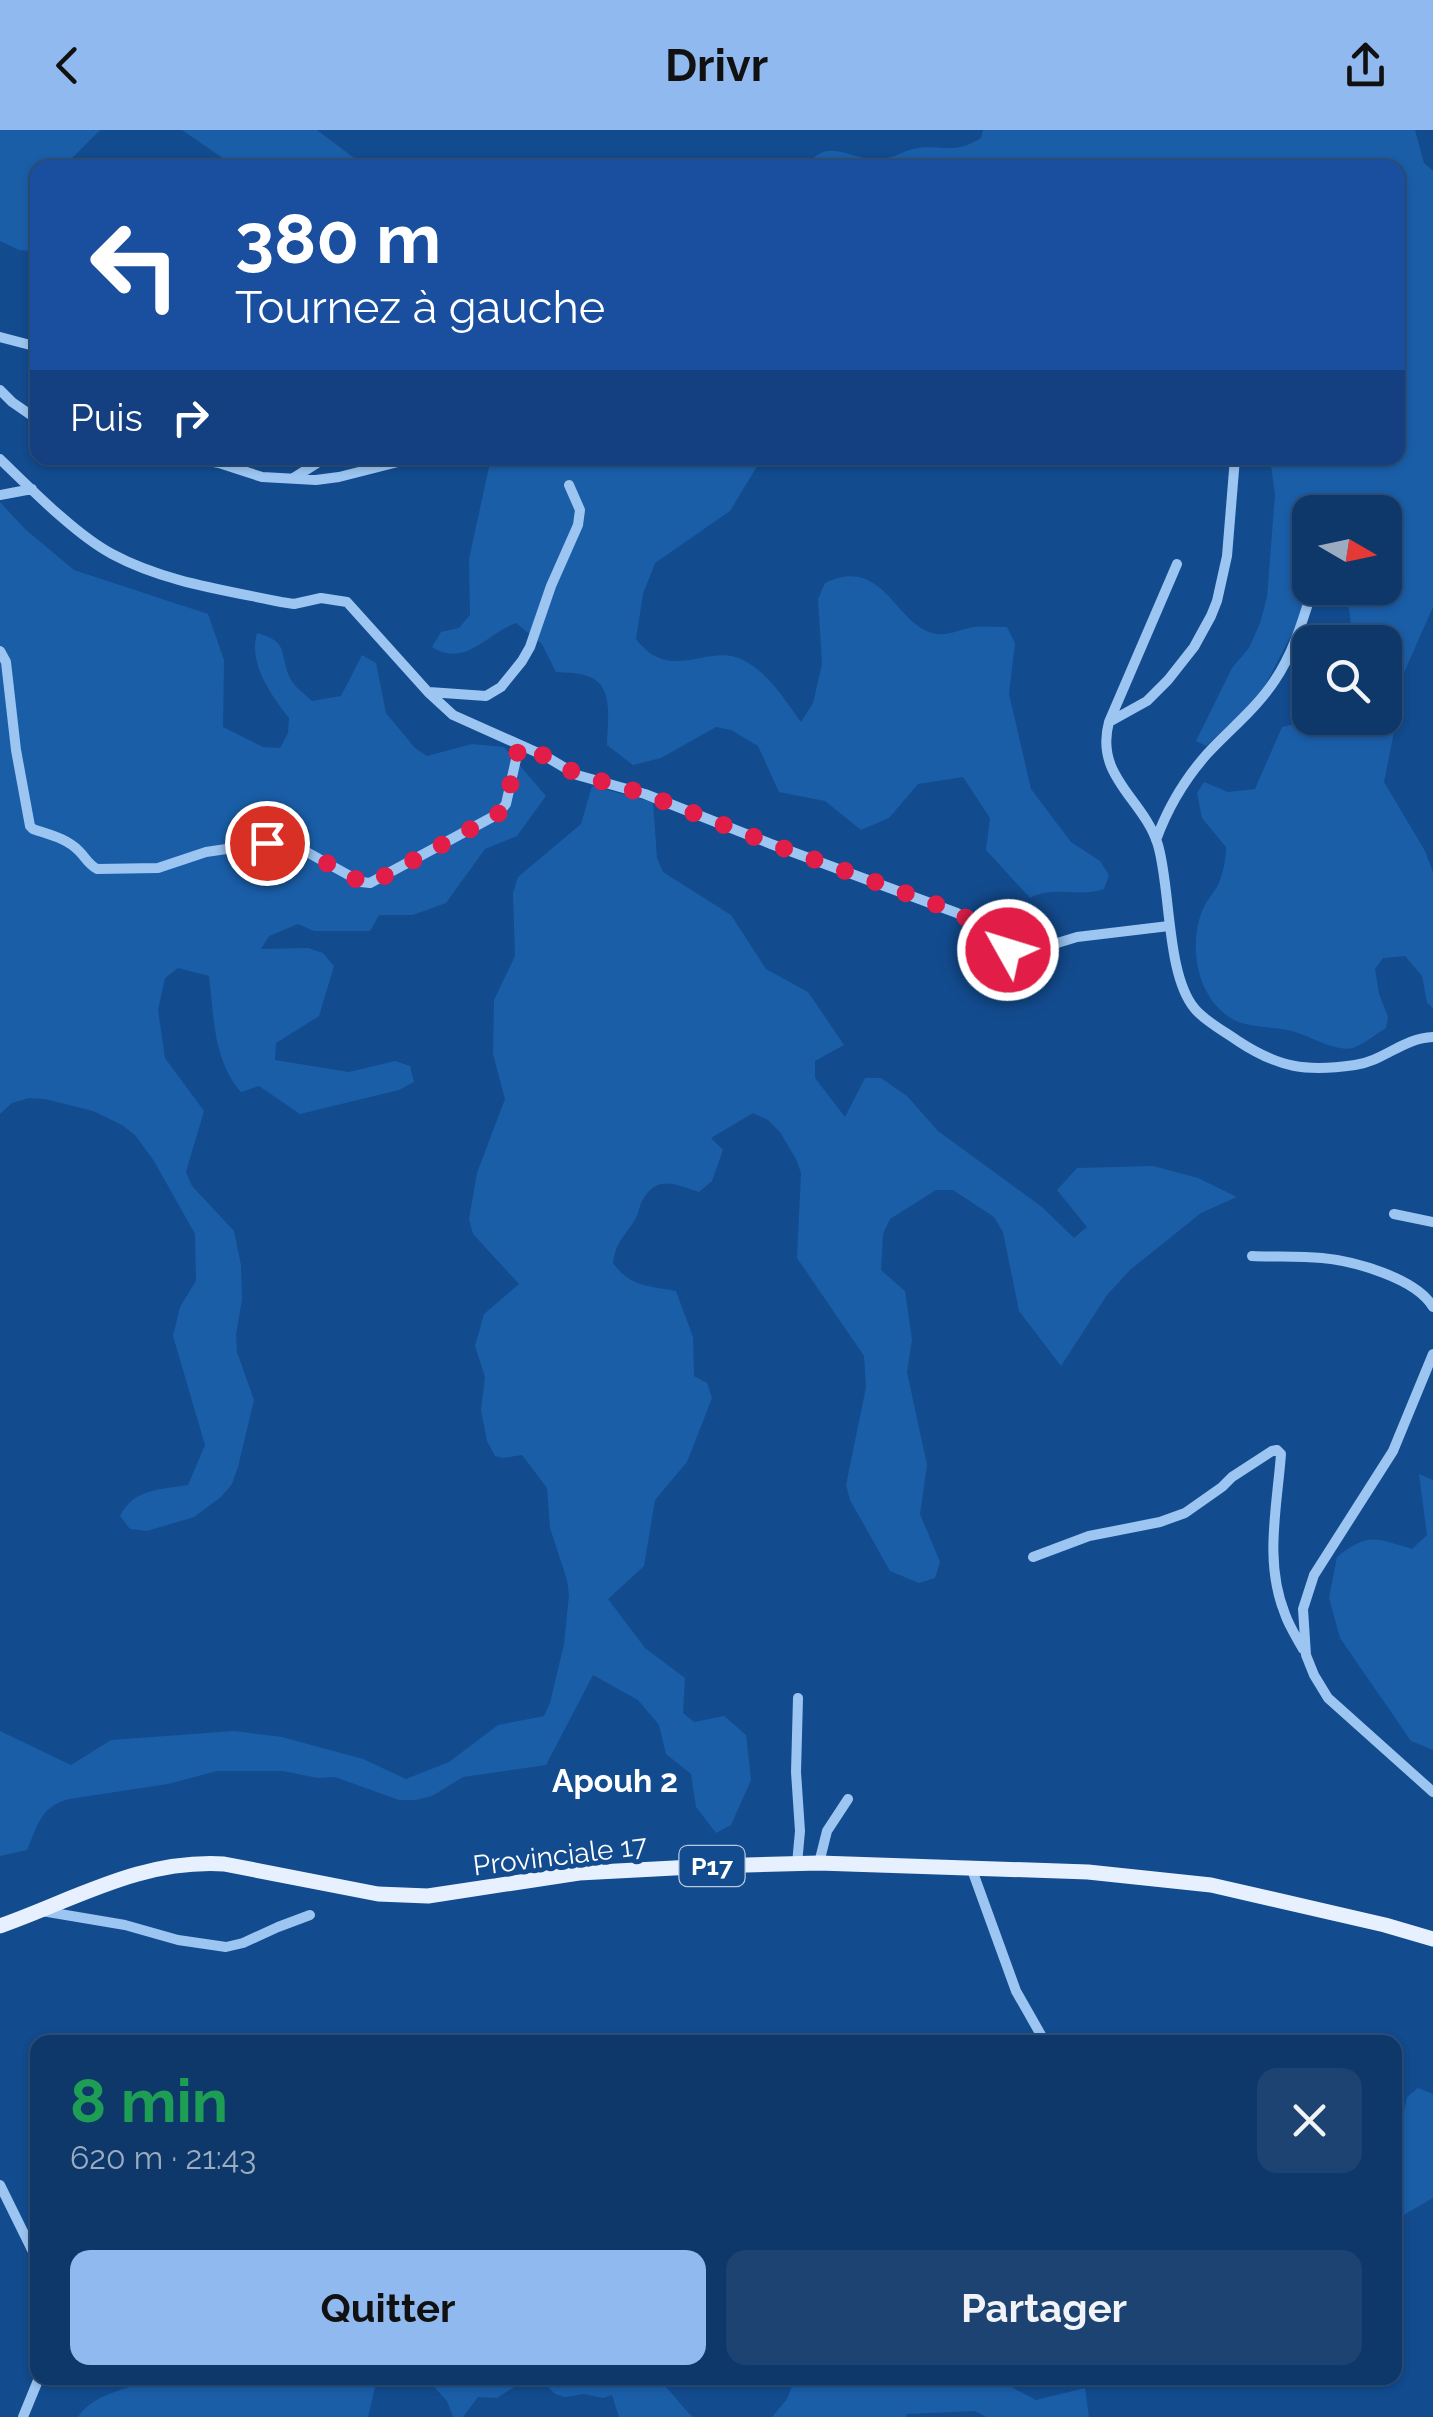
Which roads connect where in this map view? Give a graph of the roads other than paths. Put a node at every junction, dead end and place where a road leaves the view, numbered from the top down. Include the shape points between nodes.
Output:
1 (0, 337) edge
2 (30, 345) edge
3 (0, 390) edge
4 (30, 414) edge
5 (0, 459) edge
6 (218, 465) edge
7 (313, 465) edge
8 (385, 465) edge
9 (1234, 465) edge
10 (294, 478) junction
11 (569, 485) dead end
12 (32, 489) junction
13 (0, 496) edge
14 (1177, 564) dead end
15 (1308, 605) edge
16 (0, 652) edge
17 (428, 692) junction
18 (1110, 722) junction
19 (519, 746) junction
20 (1156, 840) junction
21 (1169, 926) junction
22 (1433, 1037) edge
23 (1394, 1214) dead end
24 (1433, 1222) edge
25 (1252, 1256) dead end
26 (1433, 1307) edge
27 (1433, 1354) edge
28 (1034, 1556) dead end
29 (1306, 1655) junction
30 (798, 1698) dead end
31 (1433, 1792) edge
32 (848, 1799) dead end
33 (797, 1864) junction
34 (820, 1864) junction
35 (971, 1867) junction
36 (42, 1911) junction
37 (310, 1916) dead end
38 (0, 1926) edge
39 (1433, 1939) edge
40 (1042, 2035) edge
41 (0, 2185) edge
42 (30, 2246) edge
43 (35, 2385) edge
44 (23, 2417) edge

1 - 2 street
3 - 4 street
5 - 12 street
6 - 10 street
7 - 10 street
8 - 10 street via 319,480
9 - 18 street via 1227,556 1211,616 1168,680
11 - 17 street via 580,510 578,525 522,661 486,696
12 - 13 street
12 - 17 street via 101,548 137,566 281,602 347,602
14 - 18 street
15 - 20 street via 1274,682 1182,786
16 - 19 street via 30,826 64,840 96,869 158,868 202,853 270,843 296,846 370,884 498,814
17 - 19 street via 453,716
18 - 20 street via 1108,759
19 - 21 street via 577,774 957,912 1008,950
20 - 21 street
21 - 22 street via 1192,1006 1276,1063 1357,1065
23 - 24 street
25 - 26 street via 1355,1265 1422,1292
27 - 29 street via 1392,1451 1314,1575 1303,1609
28 - 29 street via 1185,1513 1277,1450 1276,1583
29 - 31 street via 1328,1698
30 - 33 street
32 - 34 street via 827,1831
33 - 34 main road, Provinciale 17 / P17
33 - 36 main road, Provinciale 17 / P17 via 579,1872 428,1896 378,1894 200,1862 142,1871
34 - 35 main road, Provinciale 17 / P17
35 - 39 main road, Provinciale 17 / P17 via 1211,1885
35 - 40 street via 1016,1991
36 - 37 street via 226,1946
36 - 38 main road, Provinciale 17 / P17
41 - 42 street
43 - 44 street

